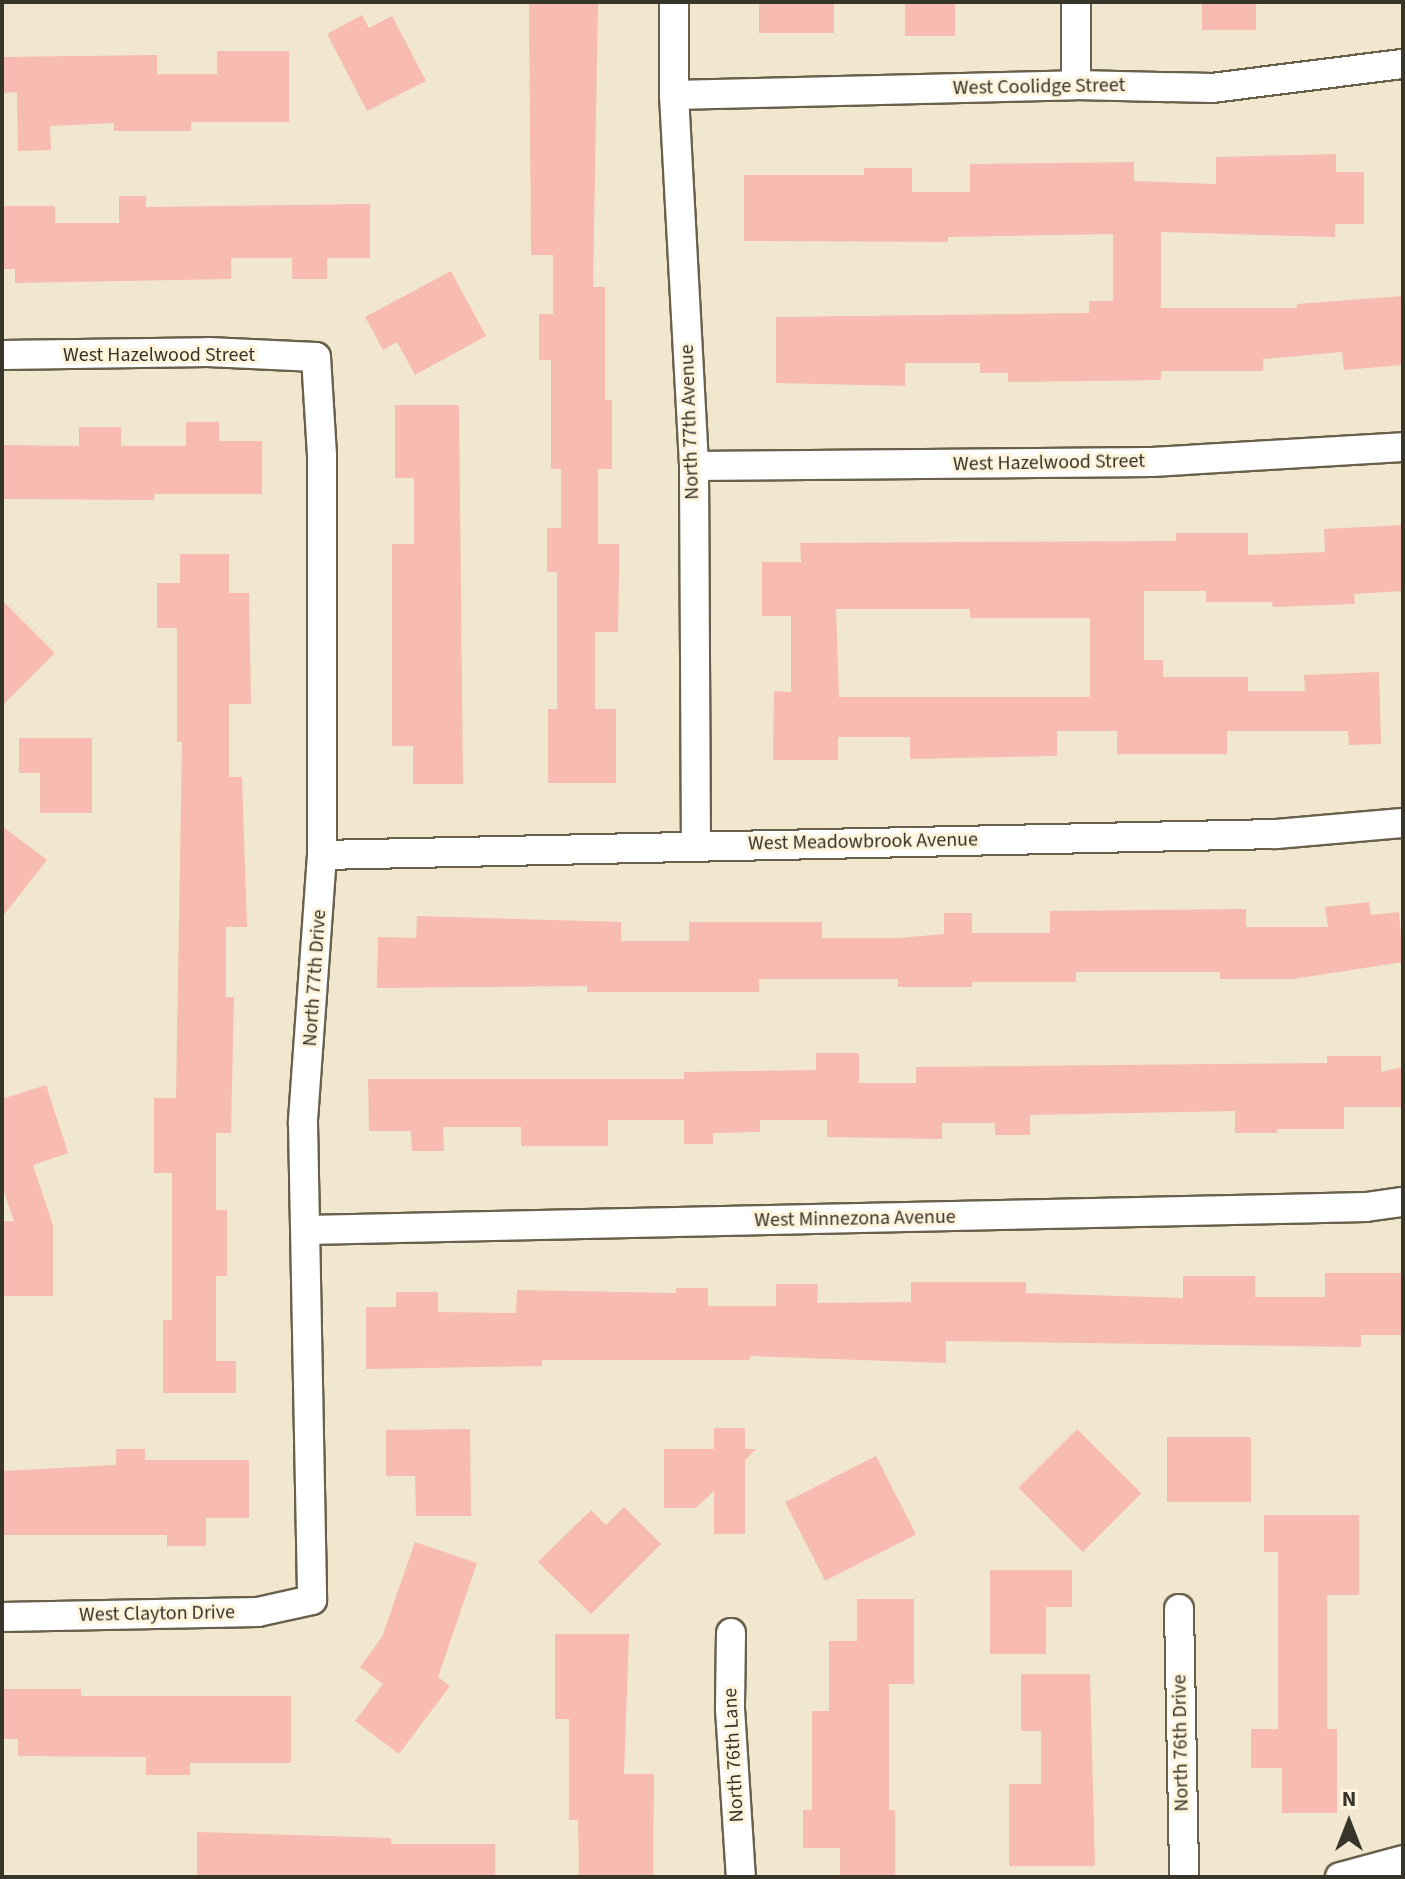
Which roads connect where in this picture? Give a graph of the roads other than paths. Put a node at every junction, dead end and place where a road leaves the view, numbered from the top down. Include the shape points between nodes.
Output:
1 (674, 2) edge
2 (1076, 2) edge
3 (1403, 64) edge
4 (1076, 85) junction
5 (674, 95) junction
6 (2, 355) edge
7 (316, 357) joint
8 (1403, 447) edge
9 (694, 466) junction
10 (1403, 823) edge
11 (696, 843) junction
12 (322, 855) junction
13 (1403, 1202) edge
14 (307, 1230) junction
15 (312, 1600) joint
16 (1179, 1609) dead end
17 (2, 1617) edge
18 (731, 1633) dead end
19 (1403, 1860) edge
20 (741, 1877) edge
21 (1184, 1877) edge
22 (1340, 1877) edge

1 - 5 street, North 77th Avenue
2 - 4 street
3 - 4 street, West Coolidge Street via 1212,88
4 - 5 street, West Coolidge Street
5 - 9 street, North 77th Avenue
6 - 7 street, West Hazelwood Street via 208,352
7 - 12 street, North 77th Drive via 322,456
8 - 9 street, West Hazelwood Street via 1152,462
9 - 11 street, North 77th Avenue
10 - 11 street, West Meadowbrook Avenue via 1276,834
11 - 12 street, West Meadowbrook Avenue
12 - 14 street, North 77th Drive via 303,1123
13 - 14 street, West Minnezona Avenue via 1366,1207
14 - 15 street, North 77th Drive
15 - 17 street, West Clayton Drive via 258,1612
16 - 21 street, North 76th Drive
18 - 20 street, North 76th Lane
19 - 22 street

